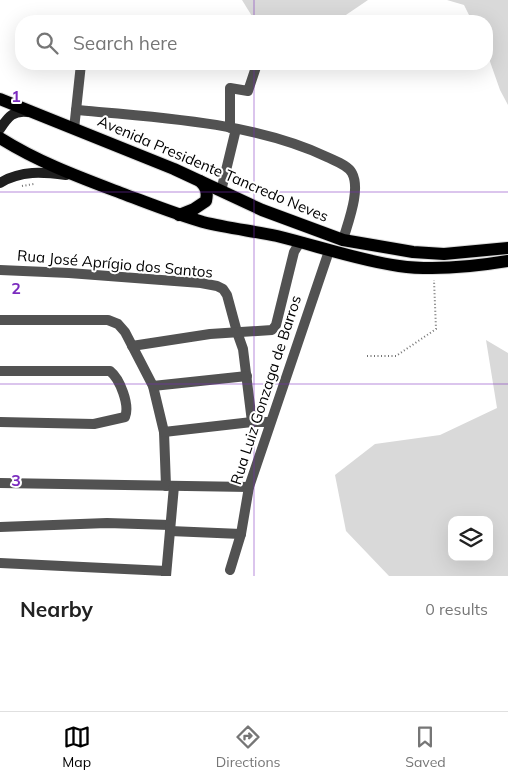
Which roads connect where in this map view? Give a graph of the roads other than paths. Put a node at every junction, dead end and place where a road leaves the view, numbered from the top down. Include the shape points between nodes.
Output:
1 (79, 70) edge
2 (254, 70) edge
3 (0, 99) edge
4 (76, 110) junction
5 (34, 113) junction
6 (233, 128) junction
7 (0, 129) edge
8 (74, 129) junction
9 (0, 138) edge
10 (75, 176) junction
11 (200, 181) junction
12 (0, 183) edge
13 (221, 191) junction
14 (179, 215) junction
15 (343, 240) junction
16 (300, 242) junction
17 (508, 248) edge
18 (329, 251) junction
19 (508, 261) edge
20 (0, 270) edge
21 (0, 320) edge
22 (237, 332) junction
23 (132, 346) junction
24 (0, 371) edge
25 (247, 376) junction
26 (154, 386) junction
27 (0, 422) edge
28 (252, 422) junction
29 (270, 422) junction
30 (164, 432) junction
31 (0, 483) edge
32 (170, 486) junction
33 (249, 487) junction
34 (0, 527) edge
35 (170, 528) junction
36 (241, 534) junction
37 (0, 563) edge
38 (230, 570) dead end
39 (166, 574) edge

1 - 4 street
2 - 6 street via 248,91 230,88
3 - 5 main road, Avenida Presidente Tancredo Neves
4 - 6 street
4 - 8 street
5 - 7 main road via 14,112
5 - 8 main road, Avenida Presidente Tancredo Neves
6 - 13 street
6 - 15 street via 276,137 350,169 354,196
8 - 11 main road, Avenida Presidente Tancredo Neves
9 - 10 main road, Avenida Presidente Tancredo Neves via 24,153
10 - 12 main road via 25,173
10 - 14 main road, Avenida Presidente Tancredo Neves
11 - 13 main road, Avenida Presidente Tancredo Neves
11 - 14 main road via 207,192 206,201
13 - 15 main road, Avenida Presidente Tancredo Neves
14 - 16 main road, Avenida Presidente Tancredo Neves
15 - 17 main road, Avenida Presidente Tancredo Neves via 444,254
16 - 18 main road, Avenida Presidente Tancredo Neves
16 - 22 street via 294,252 274,328 270,331
18 - 19 main road, Avenida Presidente Tancredo Neves via 410,267 463,268
18 - 29 street, Rua Luiz Gonzaga de Barros
20 - 22 street, Rua José Aprígio dos Santos via 217,286 227,295
21 - 23 street via 113,321 122,328
22 - 23 street
22 - 25 street, Rua José Aprígio dos Santos via 244,349
23 - 26 street
24 - 27 street via 110,371 117,380 126,408 126,415 119,420 94,424
25 - 26 street
25 - 28 street, Rua José Aprígio dos Santos
26 - 30 street
28 - 29 street
28 - 30 street
29 - 33 street, Rua Luiz Gonzaga de Barros
30 - 32 street
31 - 32 street
32 - 33 street
32 - 35 street
33 - 36 street, Rua Luiz Gonzaga de Barros
34 - 35 street via 107,523
35 - 36 street
35 - 39 street
36 - 38 street, Rua Luiz Gonzaga de Barros
37 - 39 street

